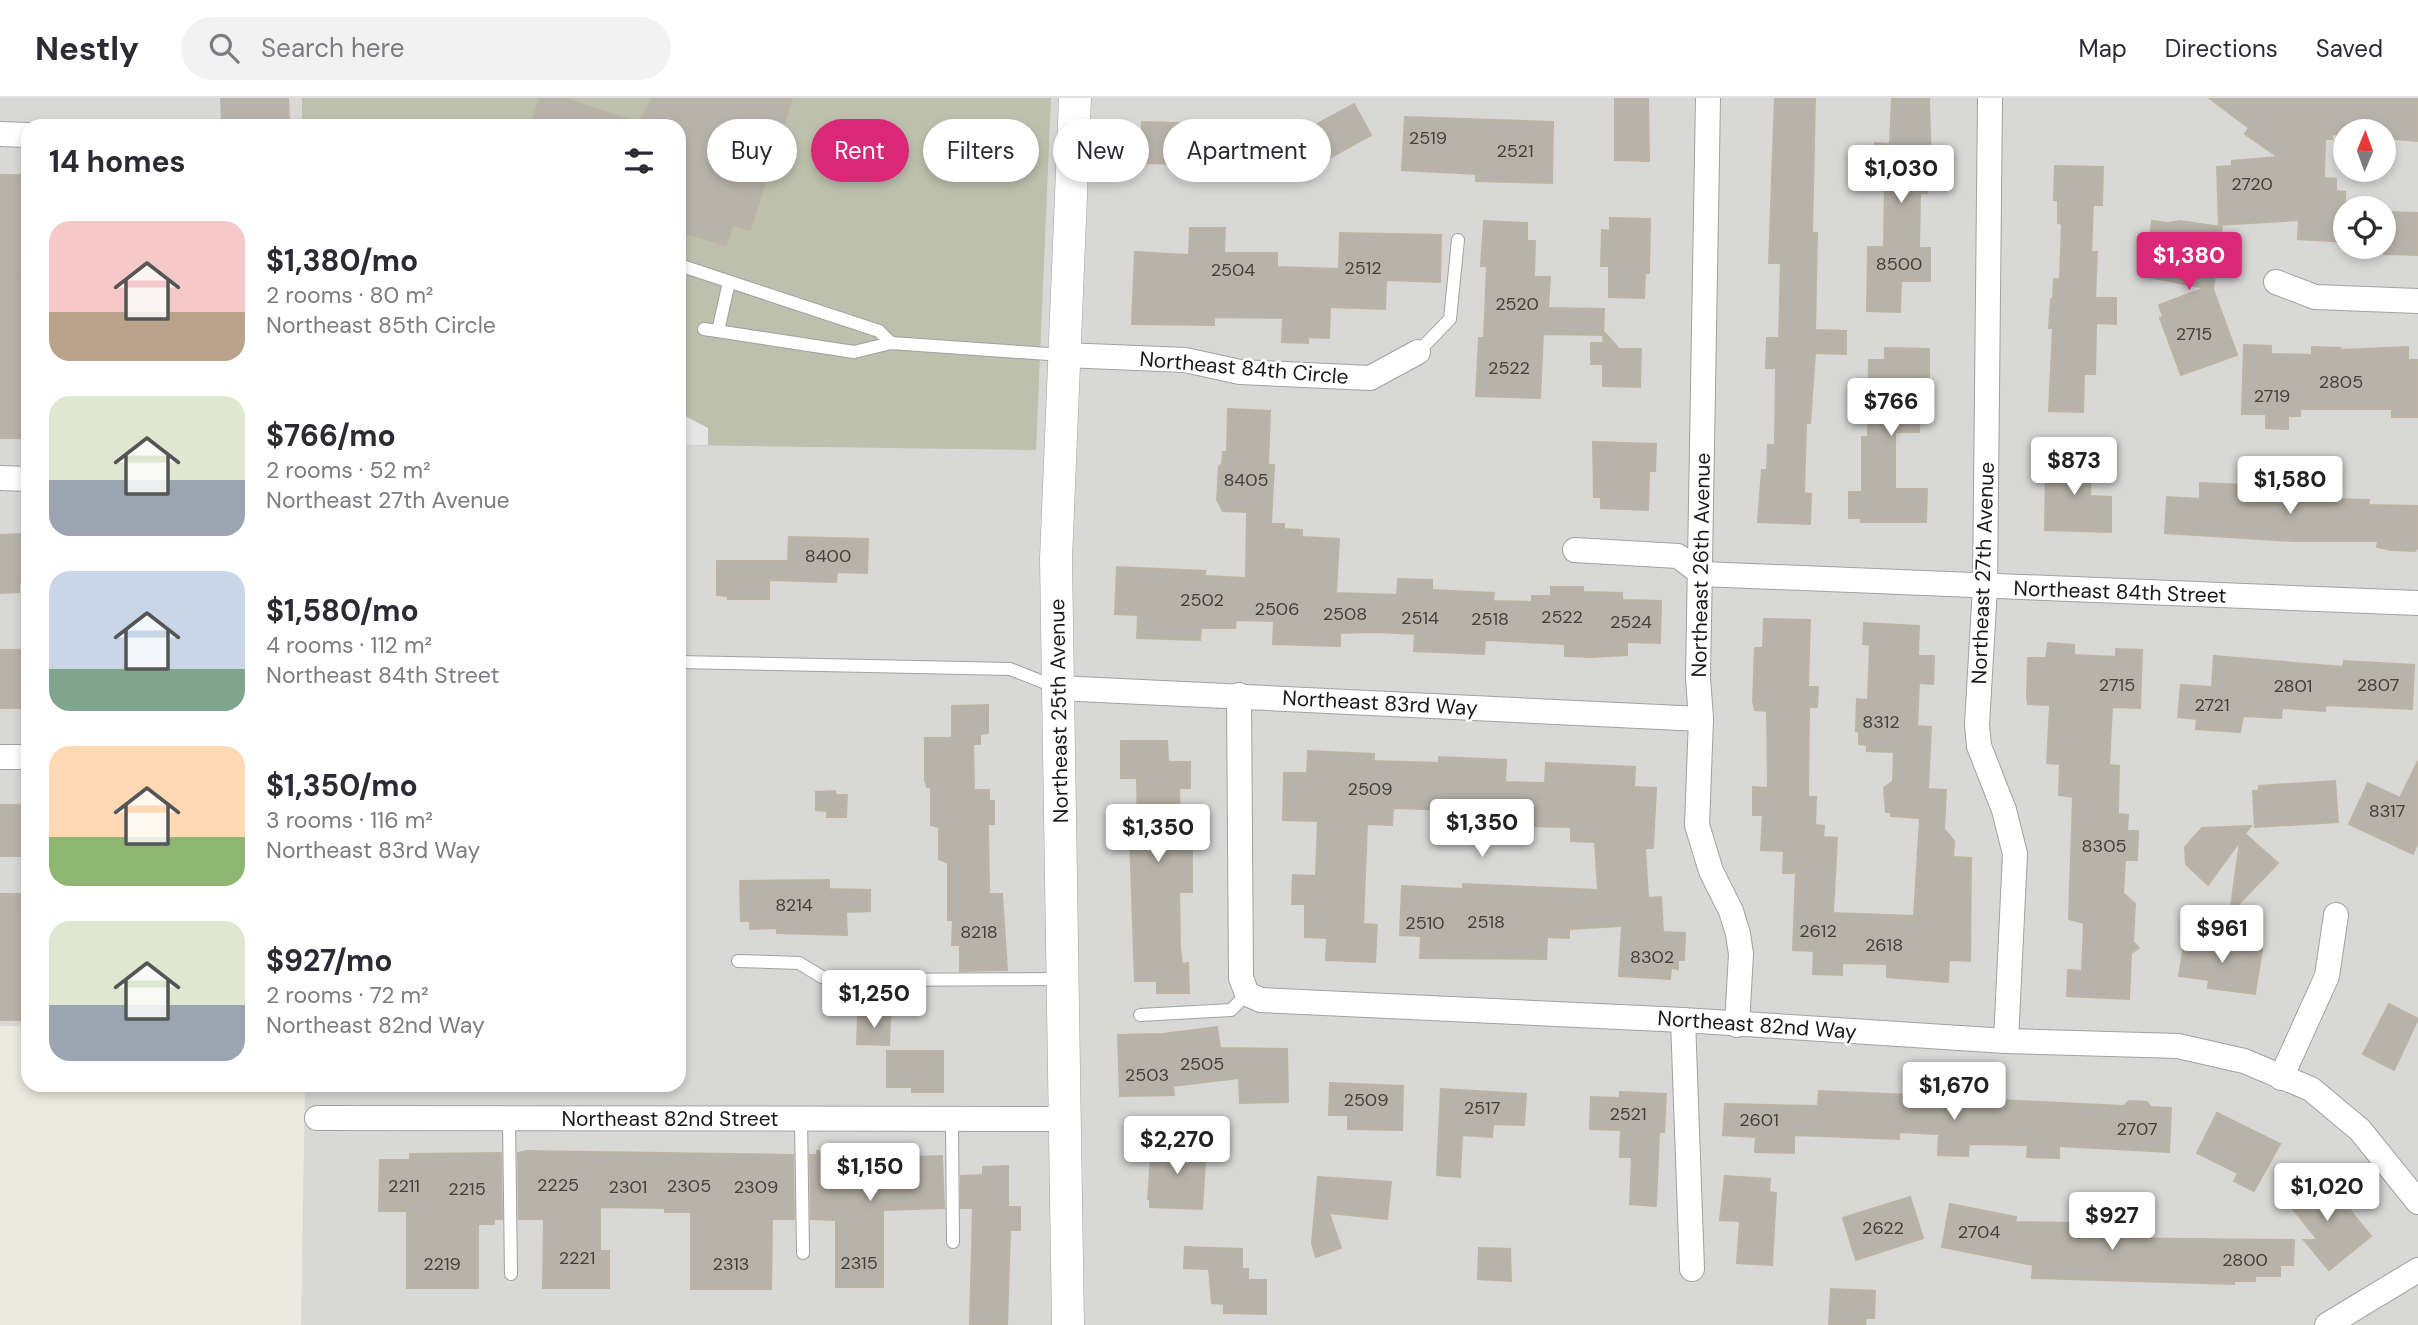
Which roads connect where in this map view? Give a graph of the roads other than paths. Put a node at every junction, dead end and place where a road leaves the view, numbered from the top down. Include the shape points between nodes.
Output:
1 (1075, 98) edge
2 (1708, 98) edge
3 (1990, 98) edge
4 (0, 134) edge
5 (21, 135) edge
6 (1458, 240) dead end
7 (686, 267) edge
8 (729, 282) junction
9 (2276, 282) dead end
10 (2418, 301) edge
11 (704, 329) dead end
12 (718, 331) junction
13 (891, 343) junction
14 (1418, 352) joint
15 (1064, 355) junction
16 (0, 478) edge
17 (21, 479) edge
18 (1575, 550) dead end
19 (1702, 574) junction
20 (1985, 587) junction
21 (2418, 604) edge
22 (686, 662) edge
23 (1058, 688) junction
24 (1239, 695) junction
25 (1701, 719) junction
26 (0, 757) edge
27 (21, 757) edge
28 (2336, 915) dead end
29 (738, 961) dead end
30 (1063, 979) junction
31 (1247, 994) junction
32 (1140, 1014) dead end
33 (1683, 1020) junction
34 (1737, 1024) junction
35 (2006, 1041) junction
36 (2272, 1074) junction
37 (317, 1118) dead end
38 (509, 1119) junction
39 (801, 1119) junction
40 (952, 1119) junction
41 (1065, 1119) junction
42 (2418, 1202) edge
43 (953, 1242) dead end
44 (803, 1253) dead end
45 (1692, 1269) dead end
46 (2418, 1270) edge
47 (511, 1274) dead end
48 (1068, 1325) edge
49 (2327, 1325) edge

1 - 15 street, Northeast 25th Avenue
2 - 19 street, Northeast 26th Avenue
3 - 20 street, Northeast 27th Avenue
4 - 5 street
6 - 14 lane via 1450,319
7 - 8 lane
8 - 12 lane
8 - 13 lane via 879,331
9 - 10 street via 2315,297
11 - 12 lane
12 - 13 lane via 854,352
13 - 15 lane
14 - 15 street, Northeast 84th Circle via 1370,377 1240,372 1185,360
15 - 23 street, Northeast 25th Avenue via 1057,535
16 - 17 street
18 - 19 street, Northeast 84th Street via 1678,556
19 - 20 street, Northeast 84th Street
19 - 25 street, Northeast 26th Avenue
20 - 21 street, Northeast 84th Street
20 - 35 street, Northeast 27th Avenue via 1979,746 2015,854
22 - 23 lane via 1010,669
23 - 24 street, Northeast 83rd Way
23 - 30 street, Northeast 25th Avenue
24 - 25 street, Northeast 83rd Way
24 - 31 street via 1241,978
25 - 34 street, Northeast 26th Avenue via 1697,825 1738,934
26 - 27 street
28 - 36 street via 2327,976
29 - 30 lane via 799,963 835,980
30 - 41 street, Northeast 25th Avenue
31 - 32 lane via 1231,1010
31 - 33 street, Northeast 82nd Way via 1261,1000
33 - 34 street, Northeast 82nd Way
33 - 45 street
34 - 35 street, Northeast 82nd Way
35 - 36 street, Northeast 82nd Way via 2178,1046 2234,1058
36 - 42 street, Northeast 82nd Way via 2328,1101 2360,1130
37 - 38 street, Northeast 82nd Street
38 - 39 street, Northeast 82nd Street
38 - 47 lane
39 - 40 street, Northeast 82nd Street
39 - 44 lane
40 - 41 street, Northeast 82nd Street
40 - 43 lane
41 - 48 street, Northeast 25th Avenue
46 - 49 street

